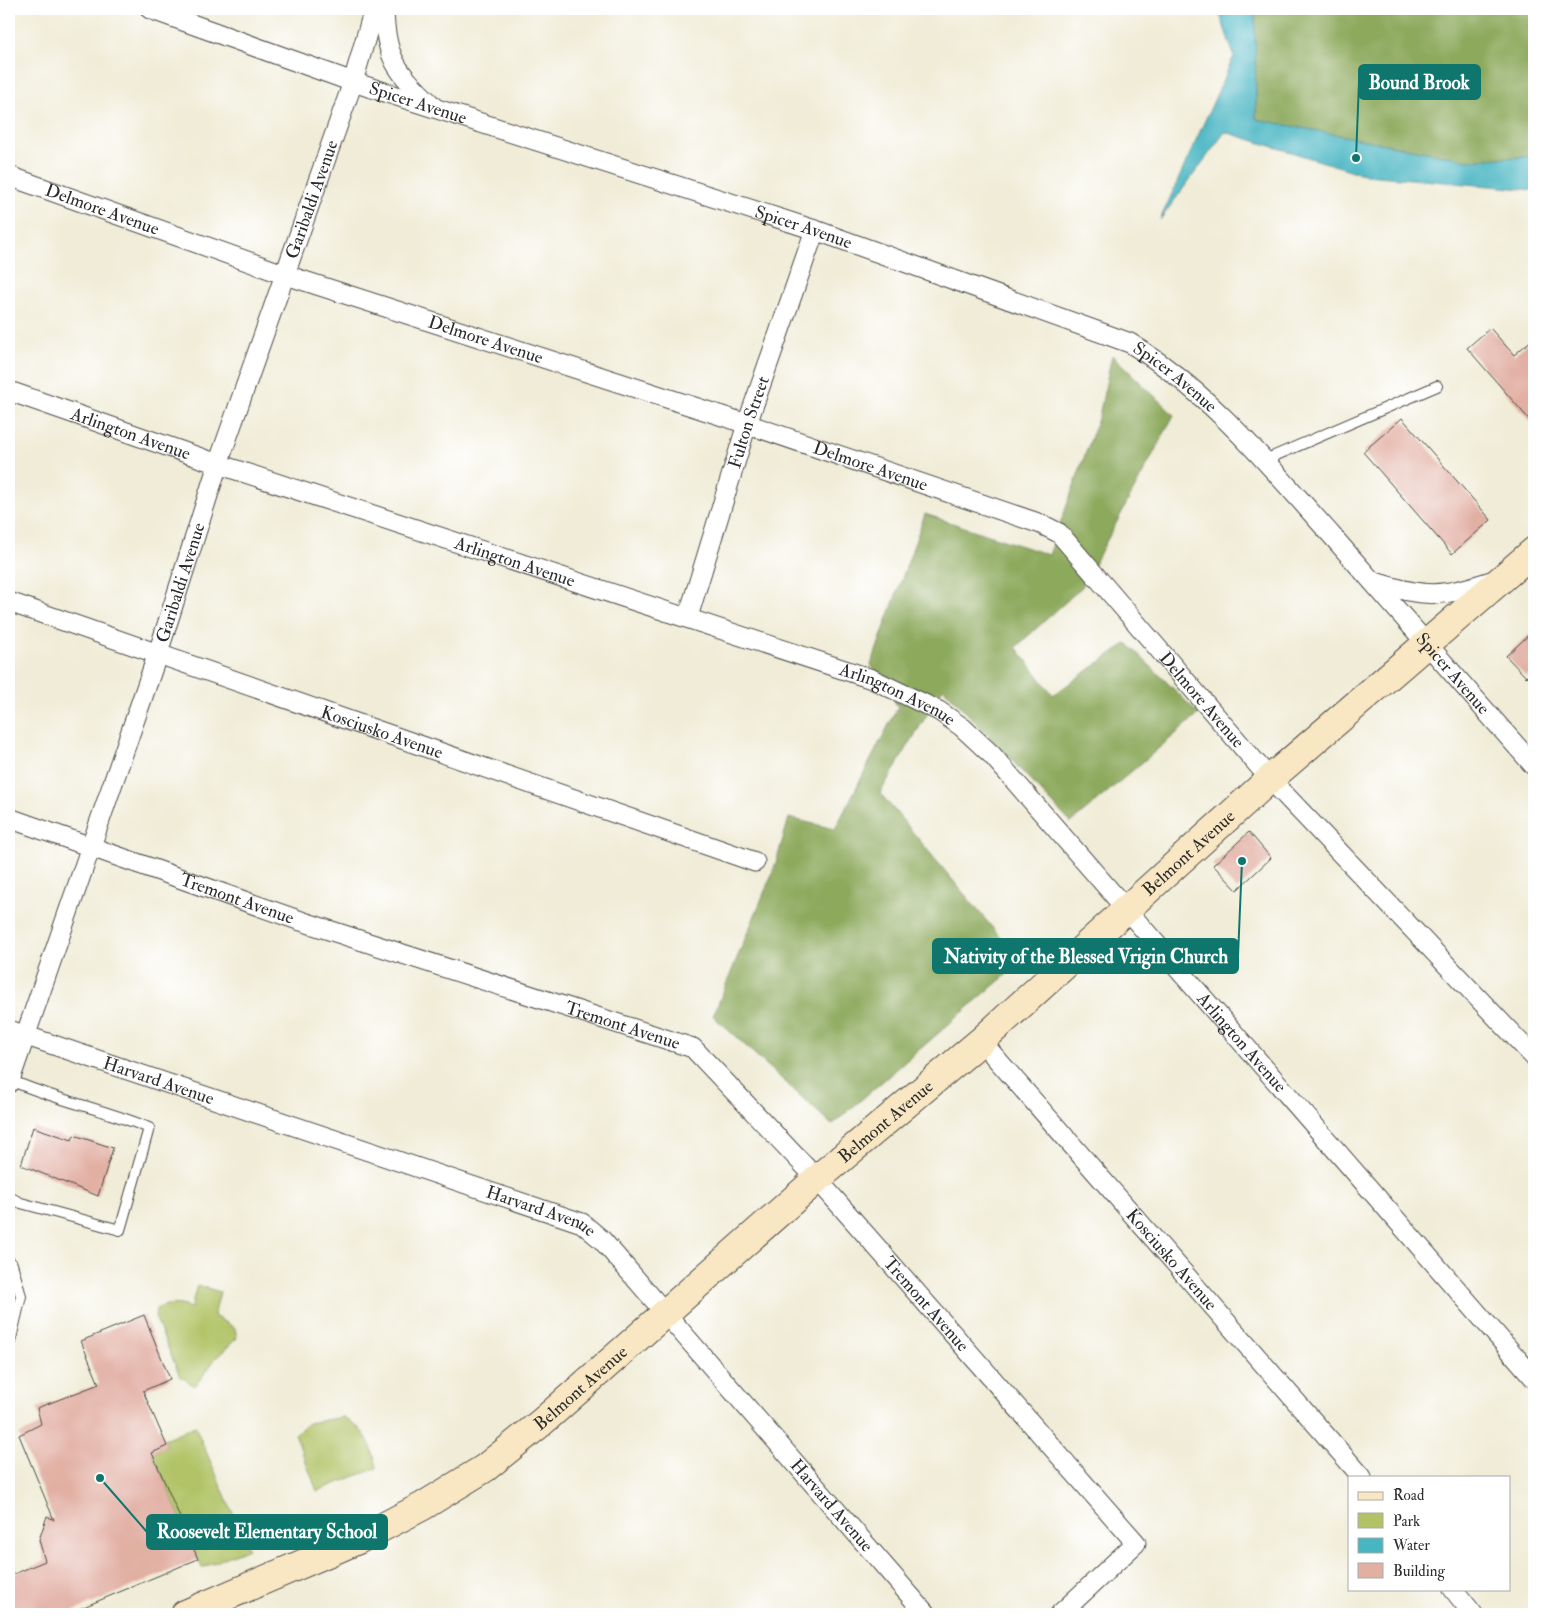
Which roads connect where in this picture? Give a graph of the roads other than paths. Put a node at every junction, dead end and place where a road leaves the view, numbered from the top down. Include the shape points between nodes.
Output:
1 (150, 9) edge
2 (374, 9) edge
3 (384, 9) edge
4 (353, 82) junction
5 (434, 108) junction
6 (9, 176) edge
7 (815, 230) junction
8 (286, 274) junction
9 (1436, 386) dead end
10 (9, 391) edge
11 (747, 424) junction
12 (1265, 460) junction
13 (218, 464) junction
14 (1534, 551) edge
15 (1505, 577) junction
16 (1372, 581) junction
17 (9, 602) edge
18 (688, 617) junction
19 (1427, 644) junction
20 (158, 653) junction
21 (1534, 766) edge
22 (1270, 779) junction
23 (9, 818) edge
24 (90, 847) junction
25 (755, 862) dead end
26 (1127, 910) junction
27 (17, 1032) edge
28 (981, 1041) junction
29 (1534, 1057) edge
30 (9, 1082) edge
31 (817, 1179) junction
32 (9, 1197) edge
33 (9, 1261) edge
34 (665, 1313) junction
35 (9, 1347) edge
36 (1532, 1369) edge
37 (1361, 1476) edge
38 (1454, 1590) edge
39 (185, 1614) edge
40 (926, 1614) edge
41 (1060, 1614) edge
42 (1473, 1614) edge

1 - 4 street, Spicer Avenue
2 - 4 street, Garibaldi Avenue
3 - 5 street via 386,42 393,62 406,81
4 - 5 street, Spicer Avenue
4 - 8 street, Garibaldi Avenue
5 - 7 street, Spicer Avenue
6 - 8 street, Delmore Avenue
7 - 11 street, Fulton Street
7 - 12 street, Spicer Avenue via 1130,343 1161,362 1201,394
8 - 11 street, Delmore Avenue
8 - 13 street, Garibaldi Avenue
9 - 12 lane
10 - 13 street, Arlington Avenue
11 - 18 street, Fulton Street
11 - 22 street, Delmore Avenue via 1059,532
12 - 16 street, Spicer Avenue
13 - 18 street, Arlington Avenue
13 - 20 street, Garibaldi Avenue
14 - 15 street, Belmont Avenue
15 - 16 street via 1438,594 1421,594
15 - 19 street, Belmont Avenue
16 - 19 street, Spicer Avenue
17 - 20 street, Kosciusko Avenue
18 - 26 street, Arlington Avenue via 872,679 939,711 992,755
19 - 21 street, Spicer Avenue
19 - 22 street, Belmont Avenue
20 - 24 street, Garibaldi Avenue
20 - 25 street, Kosciusko Avenue
22 - 26 street, Belmont Avenue
22 - 29 street, Delmore Avenue
23 - 24 street, Tremont Avenue
24 - 27 street, Garibaldi Avenue
24 - 31 street, Tremont Avenue via 301,921 693,1048
26 - 28 street, Belmont Avenue
26 - 36 street, Arlington Avenue
27 - 30 street, Garibaldi Avenue
27 - 34 street, Harvard Avenue via 582,1223 602,1240
28 - 31 street, Belmont Avenue
28 - 37 street, Kosciusko Avenue
30 - 32 lane via 118,1115 149,1128 120,1230
31 - 34 street, Belmont Avenue
31 - 41 street, Tremont Avenue via 1136,1543
33 - 35 lane via 21,1296
34 - 39 street, Belmont Avenue via 542,1422 484,1468 438,1497 358,1540
34 - 40 street, Harvard Avenue
38 - 42 street

